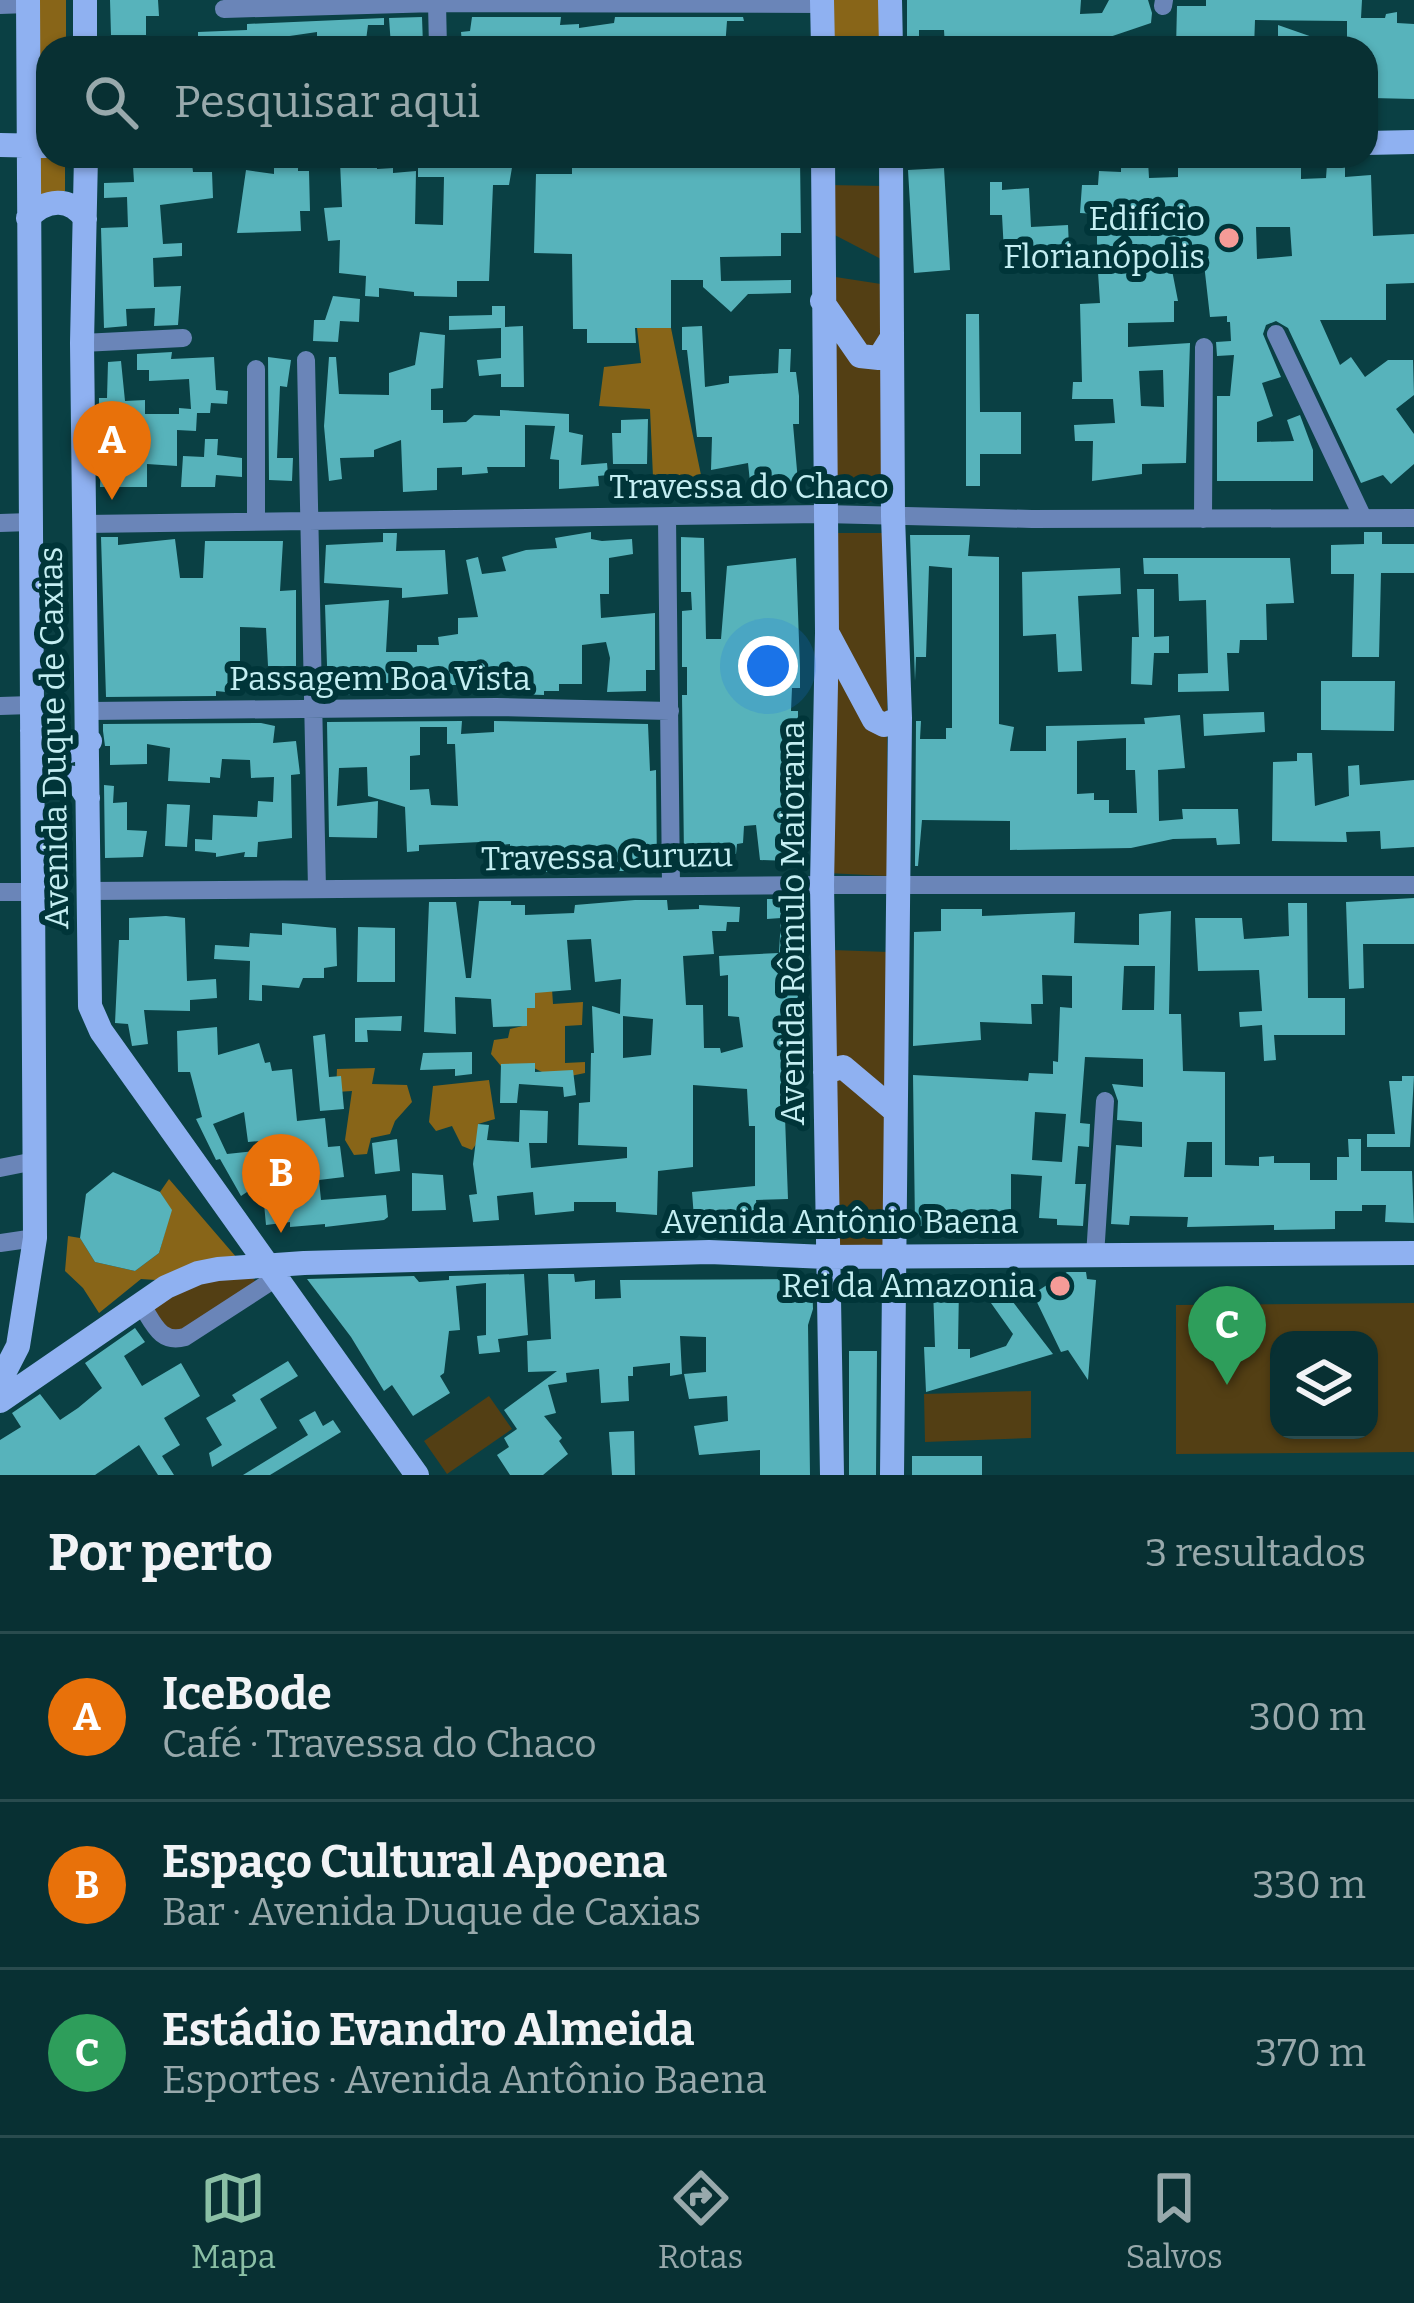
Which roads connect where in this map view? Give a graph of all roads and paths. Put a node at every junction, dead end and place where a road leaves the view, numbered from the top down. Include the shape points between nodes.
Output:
1 (85, 0) edge
2 (890, 0) edge
3 (28, 2) edge
4 (823, 2) edge
5 (437, 3) edge
6 (0, 5) edge
7 (224, 9) dead end
8 (85, 36) edge
9 (438, 36) edge
10 (823, 36) edge
11 (891, 36) edge
12 (28, 82) junction
13 (36, 96) edge
14 (36, 129) edge
15 (1414, 142) edge
16 (1378, 143) edge
17 (0, 145) edge
18 (36, 146) edge
19 (36, 166) edge
20 (86, 168) edge
21 (823, 168) edge
22 (891, 168) edge
23 (28, 218) junction
24 (85, 219) junction
25 (821, 299) junction
26 (1276, 334) dead end
27 (183, 338) dead end
28 (891, 339) junction
29 (82, 343) junction
30 (1204, 347) dead end
31 (306, 360) dead end
32 (256, 369) dead end
33 (824, 514) junction
34 (893, 516) junction
35 (668, 518) junction
36 (1364, 518) junction
37 (1414, 518) edge
38 (308, 519) junction
39 (1203, 519) junction
40 (256, 520) junction
41 (30, 522) junction
42 (0, 523) edge
43 (84, 524) junction
44 (827, 633) junction
45 (0, 706) edge
46 (314, 709) junction
47 (670, 710) junction
48 (89, 711) junction
49 (31, 718) junction
50 (900, 718) junction
51 (90, 741) junction
52 (34, 793) junction
53 (88, 798) junction
54 (822, 885) junction
55 (1414, 885) edge
56 (670, 886) junction
57 (899, 886) junction
58 (317, 890) junction
59 (89, 891) junction
60 (0, 892) edge
61 (32, 892) junction
62 (825, 1072) junction
63 (1105, 1101) dead end
64 (894, 1110) junction
65 (35, 1161) junction
66 (0, 1168) edge
67 (35, 1238) junction
68 (0, 1243) edge
69 (1414, 1253) edge
70 (1095, 1256) junction
71 (826, 1257) junction
72 (891, 1257) junction
73 (271, 1272) junction
74 (827, 1299) junction
75 (141, 1304) junction
76 (891, 1310) junction
77 (0, 1381) edge
78 (0, 1401) edge
79 (417, 1475) edge
80 (832, 1475) edge
81 (892, 1475) edge

1 - 8 street
2 - 11 street
3 - 6 street
3 - 12 street, Avenida Duque de Caxias
4 - 5 street
4 - 10 street
5 - 7 street
5 - 9 street
12 - 13 street
12 - 14 street, Avenida Duque de Caxias
15 - 16 street
17 - 18 street
19 - 23 street, Avenida Duque de Caxias
20 - 24 street, Avenida Duque de Caxias
21 - 25 street, Avenida Rômulo Maiorana
22 - 28 street
23 - 24 street via 56,202
23 - 41 street, Avenida Duque de Caxias
24 - 29 street, Avenida Duque de Caxias
25 - 28 street via 860,356 879,358
25 - 33 street, Avenida Rômulo Maiorana
26 - 36 street
27 - 29 street
28 - 34 street
29 - 43 street, Avenida Duque de Caxias
30 - 39 street
31 - 38 street
32 - 40 street
33 - 34 street, Travessa do Chaco
33 - 35 street, Travessa do Chaco
33 - 44 street, Avenida Rômulo Maiorana
34 - 39 street, Travessa do Chaco
34 - 50 street
35 - 38 street, Travessa do Chaco
35 - 47 street
36 - 37 street, Travessa do Chaco
36 - 39 street, Travessa do Chaco
38 - 40 street, Travessa do Chaco
38 - 46 street
40 - 43 street, Travessa do Chaco
41 - 42 street
41 - 49 street, Avenida Duque de Caxias
43 - 48 street, Avenida Duque de Caxias
44 - 50 street via 874,720
44 - 54 street, Avenida Rômulo Maiorana
45 - 49 street
46 - 47 street, Passagem Boa Vista
46 - 48 street, Passagem Boa Vista
46 - 58 street
47 - 56 street
48 - 51 street, Avenida Duque de Caxias
49 - 51 street via 47,752 74,752
49 - 52 street, Avenida Duque de Caxias
50 - 57 street
51 - 53 street, Avenida Duque de Caxias
52 - 53 street via 62,776 75,778
52 - 61 street, Avenida Duque de Caxias
53 - 59 street, Avenida Duque de Caxias
54 - 56 street, Travessa Curuzu
54 - 57 street, Travessa Curuzu
54 - 62 street, Avenida Rômulo Maiorana
55 - 57 street, Travessa Curuzu
56 - 58 street, Travessa Curuzu
57 - 64 street
58 - 59 street, Travessa Curuzu
59 - 73 street, Avenida Duque de Caxias via 94,1018
60 - 61 street
61 - 65 street, Avenida Duque de Caxias
62 - 64 street via 843,1067
62 - 71 street, Avenida Rômulo Maiorana
63 - 70 street
64 - 72 street
65 - 66 street
65 - 67 street, Avenida Duque de Caxias
67 - 68 street
67 - 77 street, Avenida Duque de Caxias via 18,1346
69 - 70 street, Avenida Antônio Baena
70 - 72 street, Avenida Antônio Baena
71 - 72 street, Avenida Antônio Baena
71 - 73 street, Avenida Antônio Baena via 709,1252
71 - 74 street, Avenida Rômulo Maiorana
72 - 76 street
73 - 75 street, Avenida Antônio Baena via 198,1273
73 - 75 street via 171,1341
73 - 79 street, Avenida Duque de Caxias
74 - 76 street via 842,1276 868,1274
74 - 80 street, Avenida Rômulo Maiorana
75 - 78 street, Avenida Antônio Baena
76 - 81 street

